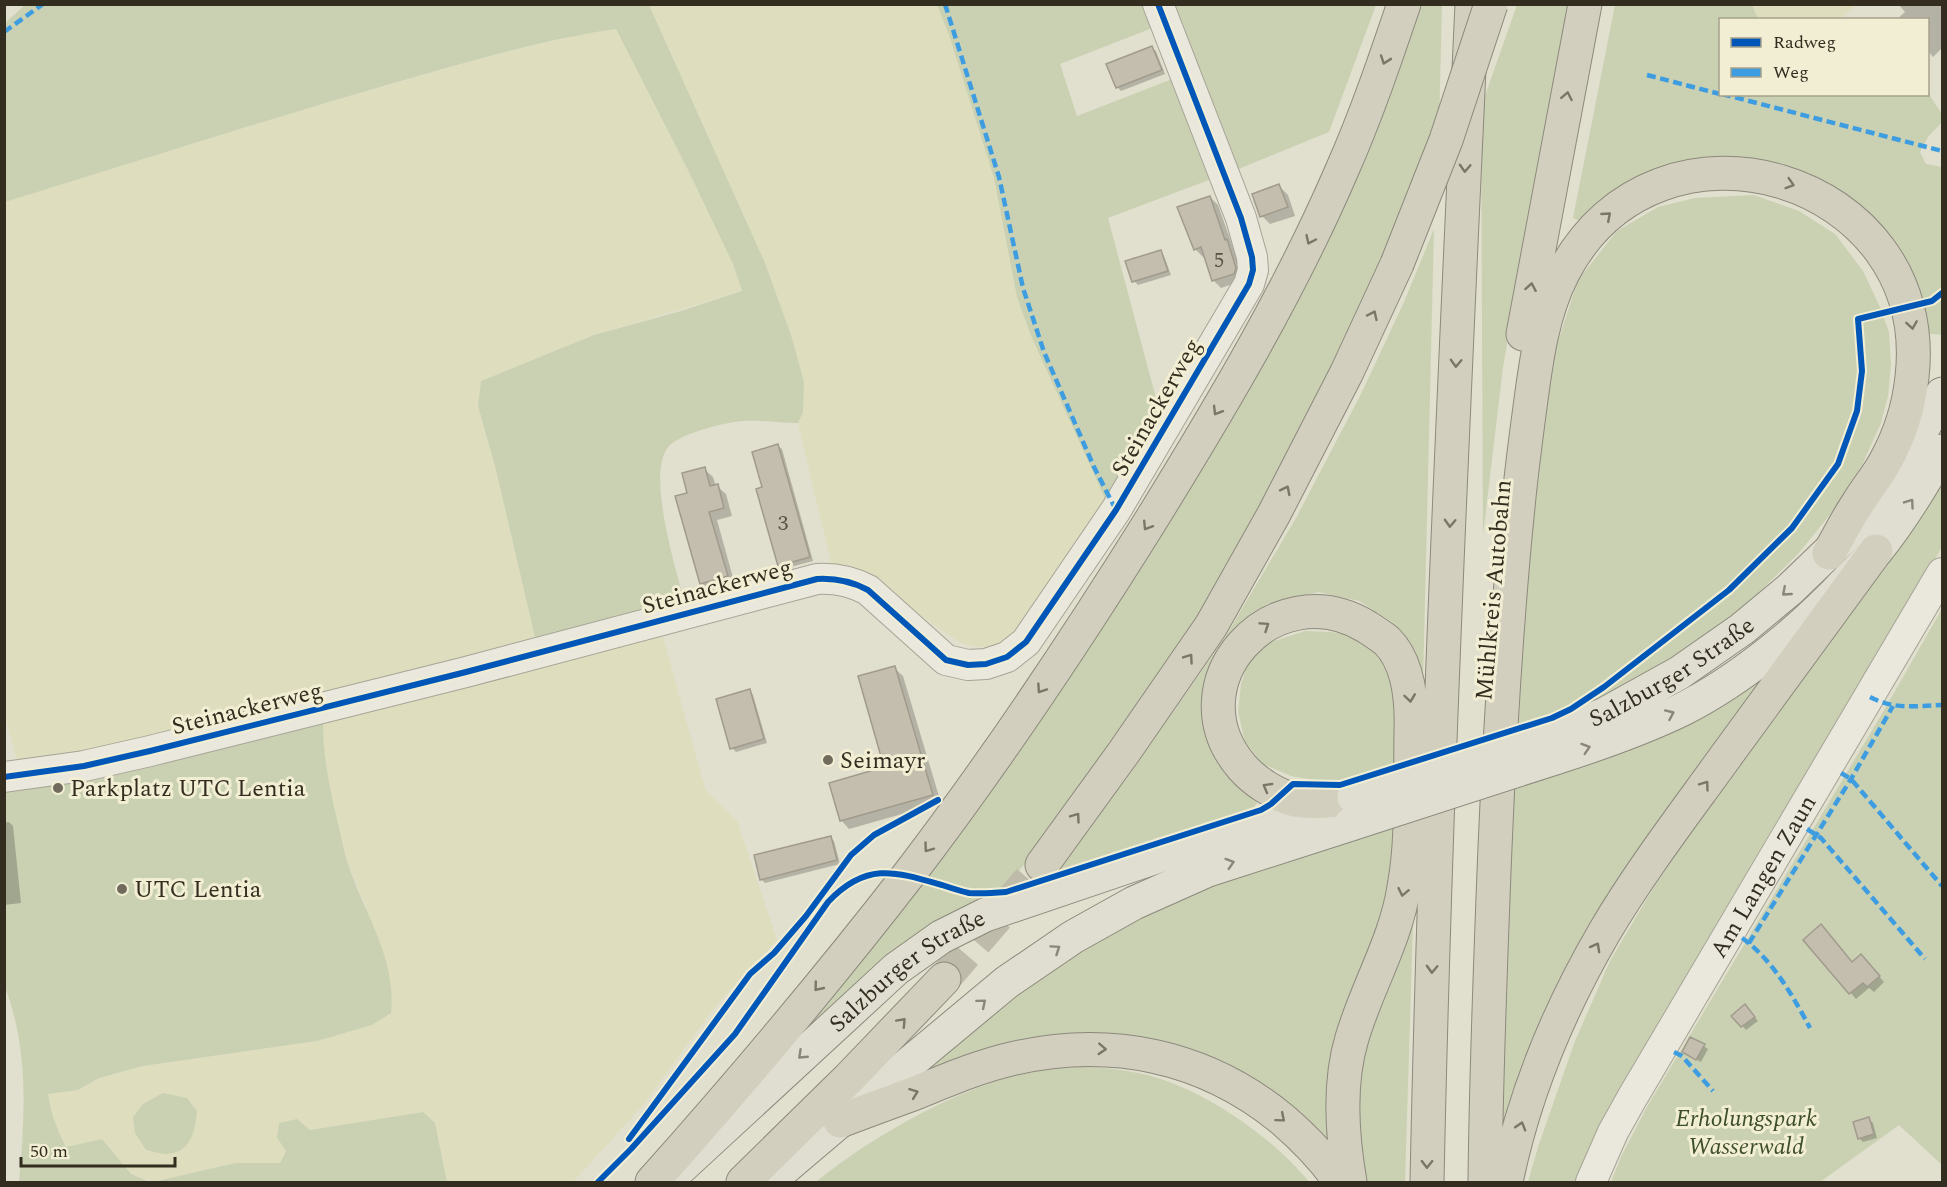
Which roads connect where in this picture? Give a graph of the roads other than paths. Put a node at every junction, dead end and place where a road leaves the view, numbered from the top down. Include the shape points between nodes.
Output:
1 (1158, 4) edge
2 (1404, 4) edge
3 (1472, 4) edge
4 (1491, 4) edge
5 (1585, 4) edge
6 (1942, 394) edge
7 (1942, 451) edge
8 (1876, 551) junction
9 (1829, 553) junction
10 (1942, 573) edge
11 (1556, 746) junction
12 (4, 777) edge
13 (1349, 807) junction
14 (1041, 865) tunnel mouth
15 (944, 979) tunnel mouth
16 (840, 1120) junction
17 (652, 1182) edge
18 (665, 1182) edge
19 (743, 1182) edge
20 (768, 1182) edge
21 (1340, 1182) edge
22 (1350, 1182) edge
23 (1427, 1182) edge
24 (1467, 1182) edge
25 (1485, 1182) edge
26 (1506, 1182) edge
27 (1591, 1182) edge

1 - 12 street, Steinackerweg via 1241,218 1253,270 1249,284 1116,510 1026,642 1007,657 968,665 946,660 868,590 853,582 817,579 150,751 84,766
2 -> 17 highway via 1374,91 1303,255 1232,385 1104,596 904,879 746,1076
3 -> 23 highway, Mühlkreis Autobahn via 1441,722
14 -> 4 highway, bridge via 1210,626 1274,514 1397,264 1446,140
24 -> 5 highway, Mühlkreis Autobahn via 1479,768 1496,535 1522,337
6 - 9 main road, Salzburger Straße via 1909,455 1867,515
8 -> 7 main road, Salzburger Straße
11 -> 8 main road, Salzburger Straße via 1616,738 1684,708 1727,682 1821,608
26 -> 8 highway via 1539,1068 1583,970 1606,930 1684,813
9 -> 11 main road, Salzburger Straße via 1742,630 1679,673
25 -> 9 highway via 1501,713 1514,545 1536,364 1554,294 1573,255 1600,222 1635,196 1683,177 1716,172 1774,179 1800,187 1846,216 1876,246 1893,271 1905,296 1914,338 1907,404 1885,462
10 - 27 street, Am Langen Zaun via 1632,1098
11 - 13 main road, Salzburger Straße, bridge
16 -> 13 main road, Salzburger Straße via 1007,982 1073,937 1134,903
13 -> 18 main road, Salzburger Straße via 1298,815 1145,861 964,924 890,975
13 -> 22 highway via 1295,800 1261,783 1236,760 1222,730 1219,697 1232,658 1257,630 1275,619 1316,611 1336,614 1373,631 1387,641 1398,657 1408,684 1412,714 1404,887 1395,924 1351,1040 1346,1067 1344,1127
19 -> 15 highway
16 - 20 main road, Salzburger Straße
16 -> 21 highway via 1011,1059 1100,1048 1142,1053 1184,1063 1263,1103 1302,1136

